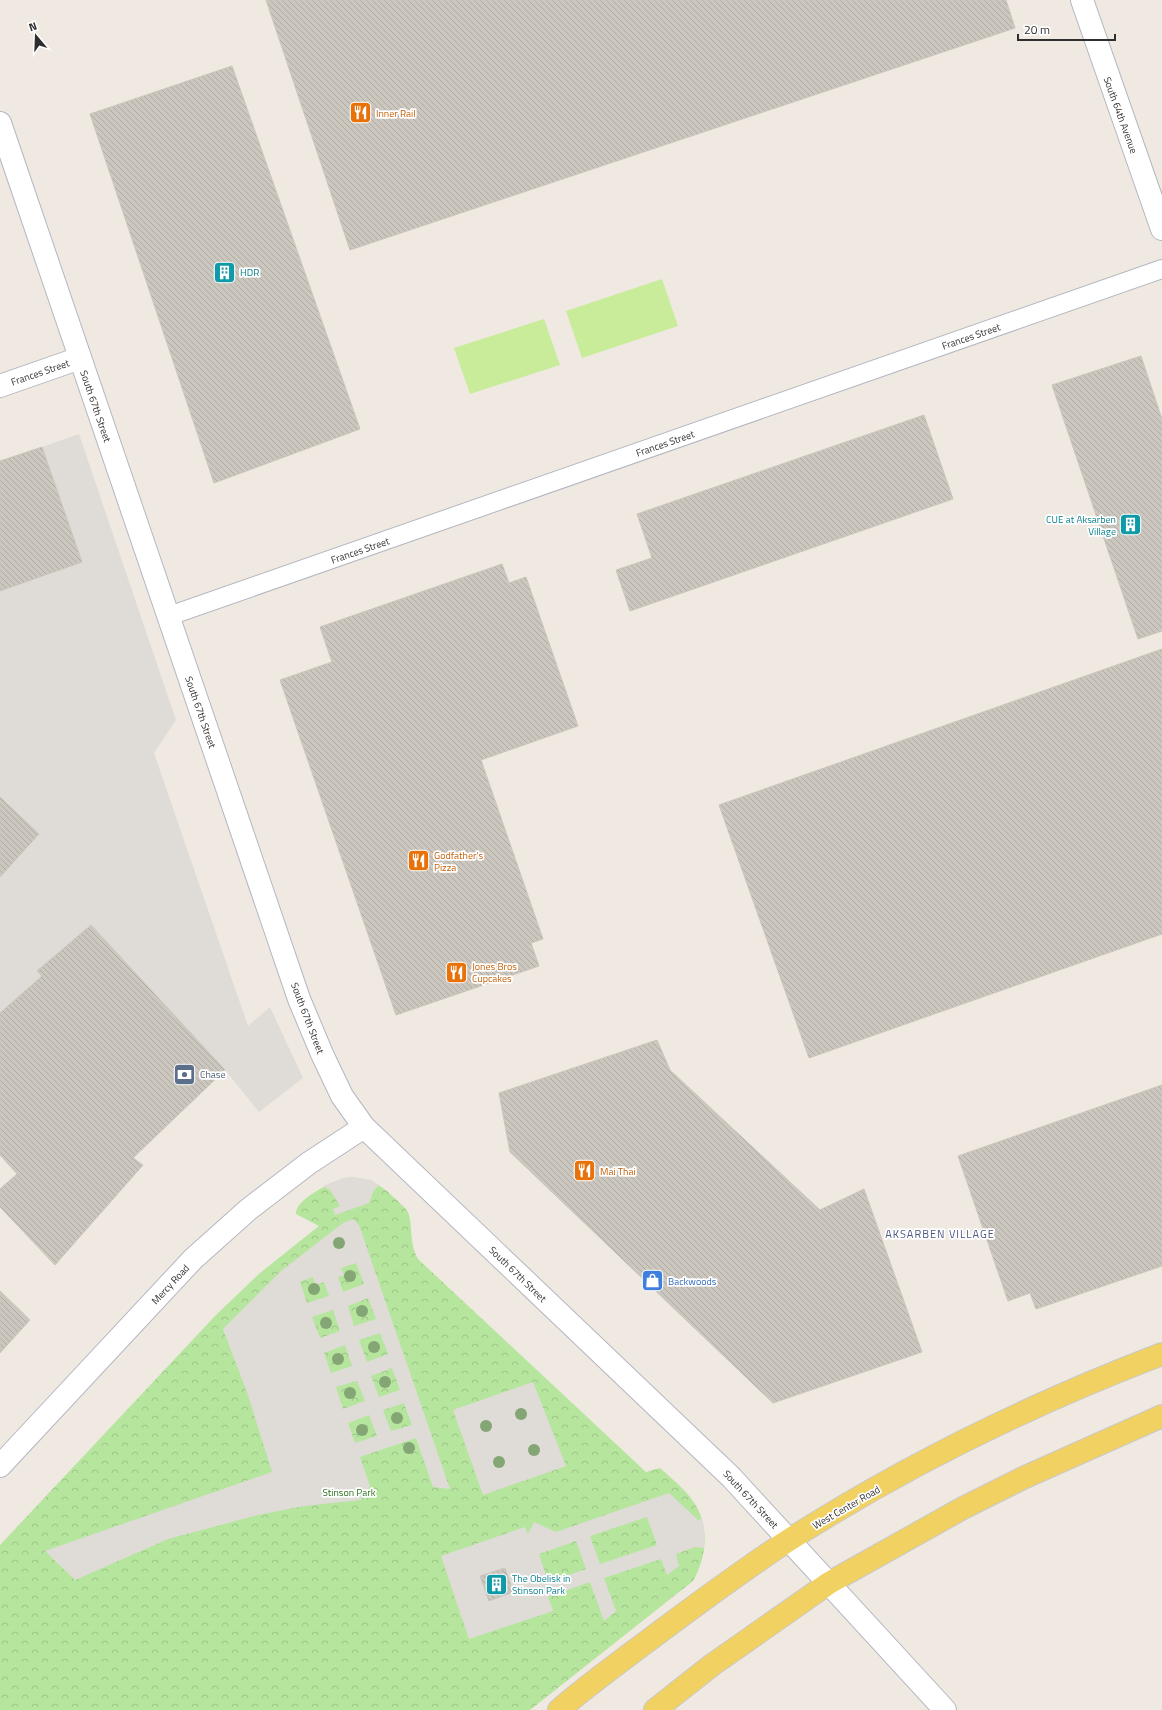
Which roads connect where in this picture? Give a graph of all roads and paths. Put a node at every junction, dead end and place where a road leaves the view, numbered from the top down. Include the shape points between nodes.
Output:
1 (1082, 0) edge
2 (0, 123) edge
3 (1162, 229) edge
4 (1162, 269) edge
5 (80, 358) junction
6 (0, 386) edge
7 (169, 616) junction
8 (364, 1127) junction
9 (1162, 1354) edge
10 (1162, 1416) edge
11 (0, 1466) edge
12 (789, 1540) junction
13 (829, 1583) junction
14 (559, 1710) edge
15 (655, 1710) edge
16 (945, 1710) edge

1 - 3 main road, South 64th Avenue
2 - 5 main road, South 67th Street
4 - 7 lane, Frances Street
5 - 6 main road, Frances Street
5 - 7 main road, South 67th Street
7 - 8 main road, South 67th Street via 299,999 342,1096
8 - 11 main road, Mercy Road via 309,1163 249,1209 193,1259
8 - 12 main road, South 67th Street via 731,1477
9 - 12 main road, West Center Road via 1084,1385 1001,1423 890,1481
10 - 13 main road via 1023,1478 963,1508
12 - 13 main road, South 67th Street
12 - 14 main road, West Center Road via 674,1621
13 - 15 main road via 712,1665
13 - 16 main road, South 67th Street

